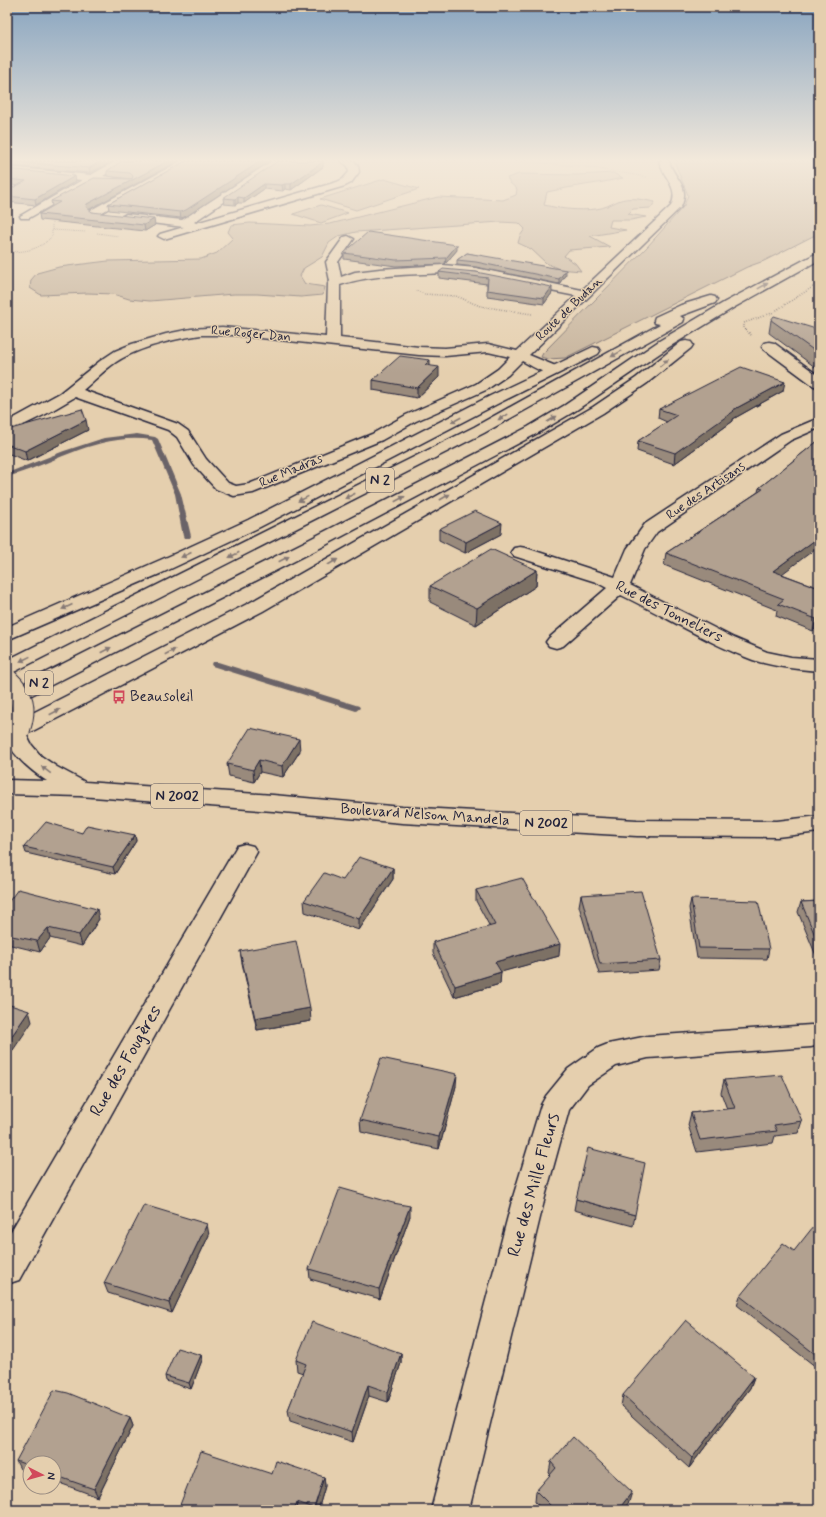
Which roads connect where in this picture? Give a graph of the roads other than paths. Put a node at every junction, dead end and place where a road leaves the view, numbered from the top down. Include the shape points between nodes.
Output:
1 (179, 232) edge
2 (650, 232) edge
3 (164, 236) road end
4 (348, 239) dead end
5 (819, 242) edge
6 (819, 255) edge
7 (792, 257) dead end
8 (336, 282) junction
9 (585, 294) junction
10 (722, 299) junction
11 (333, 342) junction
12 (769, 346) road end
13 (521, 356) junction
14 (553, 370) junction
15 (819, 383) edge
16 (73, 391) junction
17 (819, 423) edge
18 (7, 428) edge
19 (520, 552) dead end
20 (620, 586) junction
21 (7, 634) edge
22 (556, 642) dead end
23 (819, 665) edge
24 (7, 668) edge
25 (7, 680) edge
26 (7, 700) edge
27 (14, 736) edge
28 (7, 787) edge
29 (80, 789) junction
30 (819, 824) edge
31 (245, 852) dead end
32 (811, 1036) dead end
33 (7, 1269) edge
34 (450, 1510) edge

1 - 3 main road
2 - 9 main road, Route de Budan
4 - 8 main road via 332,262
5 - 7 main road
10 -> 6 main road, N 2
8 - 9 main road via 355,276 415,270 467,270
8 - 11 main road via 333,288
9 - 13 main road, Route de Budan
10 - 14 main road via 685,308
10 -> 24 main road, N 2 via 479,430
26 -> 10 main road, N 2 via 533,430 664,344
27 -> 10 main road via 256,607 598,410 678,352
11 - 13 main road, Rue Roger Dan via 418,351 445,352 488,348
11 - 16 main road, Rue Roger Dan via 233,331 203,330 176,334 125,350 108,360
12 - 15 main road
13 - 14 main road, Route de Budan
13 - 16 main road, Rue Madras via 481,387 411,418 377,437 244,490 234,491 222,486 200,462 183,434 173,427
14 -> 21 main road via 369,466 205,547
16 - 18 main road, Rue Roger Dan
17 - 20 main road, Rue des Artisans via 786,437 651,528 636,549
19 - 20 main road, Rue des Tonneliers
20 - 22 main road
20 - 23 main road, Rue des Tonneliers via 727,642 761,656 791,663
25 - 27 main road, bridge via 16,687 25,706 24,718
29 -> 27 main road, Boulevard Nelson Mandela / N 2002 via 47,772 28,756
28 - 29 main road, Boulevard Nelson Mandela / N 2002
29 - 30 main road, Boulevard Nelson Mandela / N 2002 via 402,815 637,828 777,829
31 - 33 main road, Rue des Fougères
32 - 34 main road, Rue des Mille Fleurs via 648,1047 608,1056 578,1077 556,1105 527,1205

